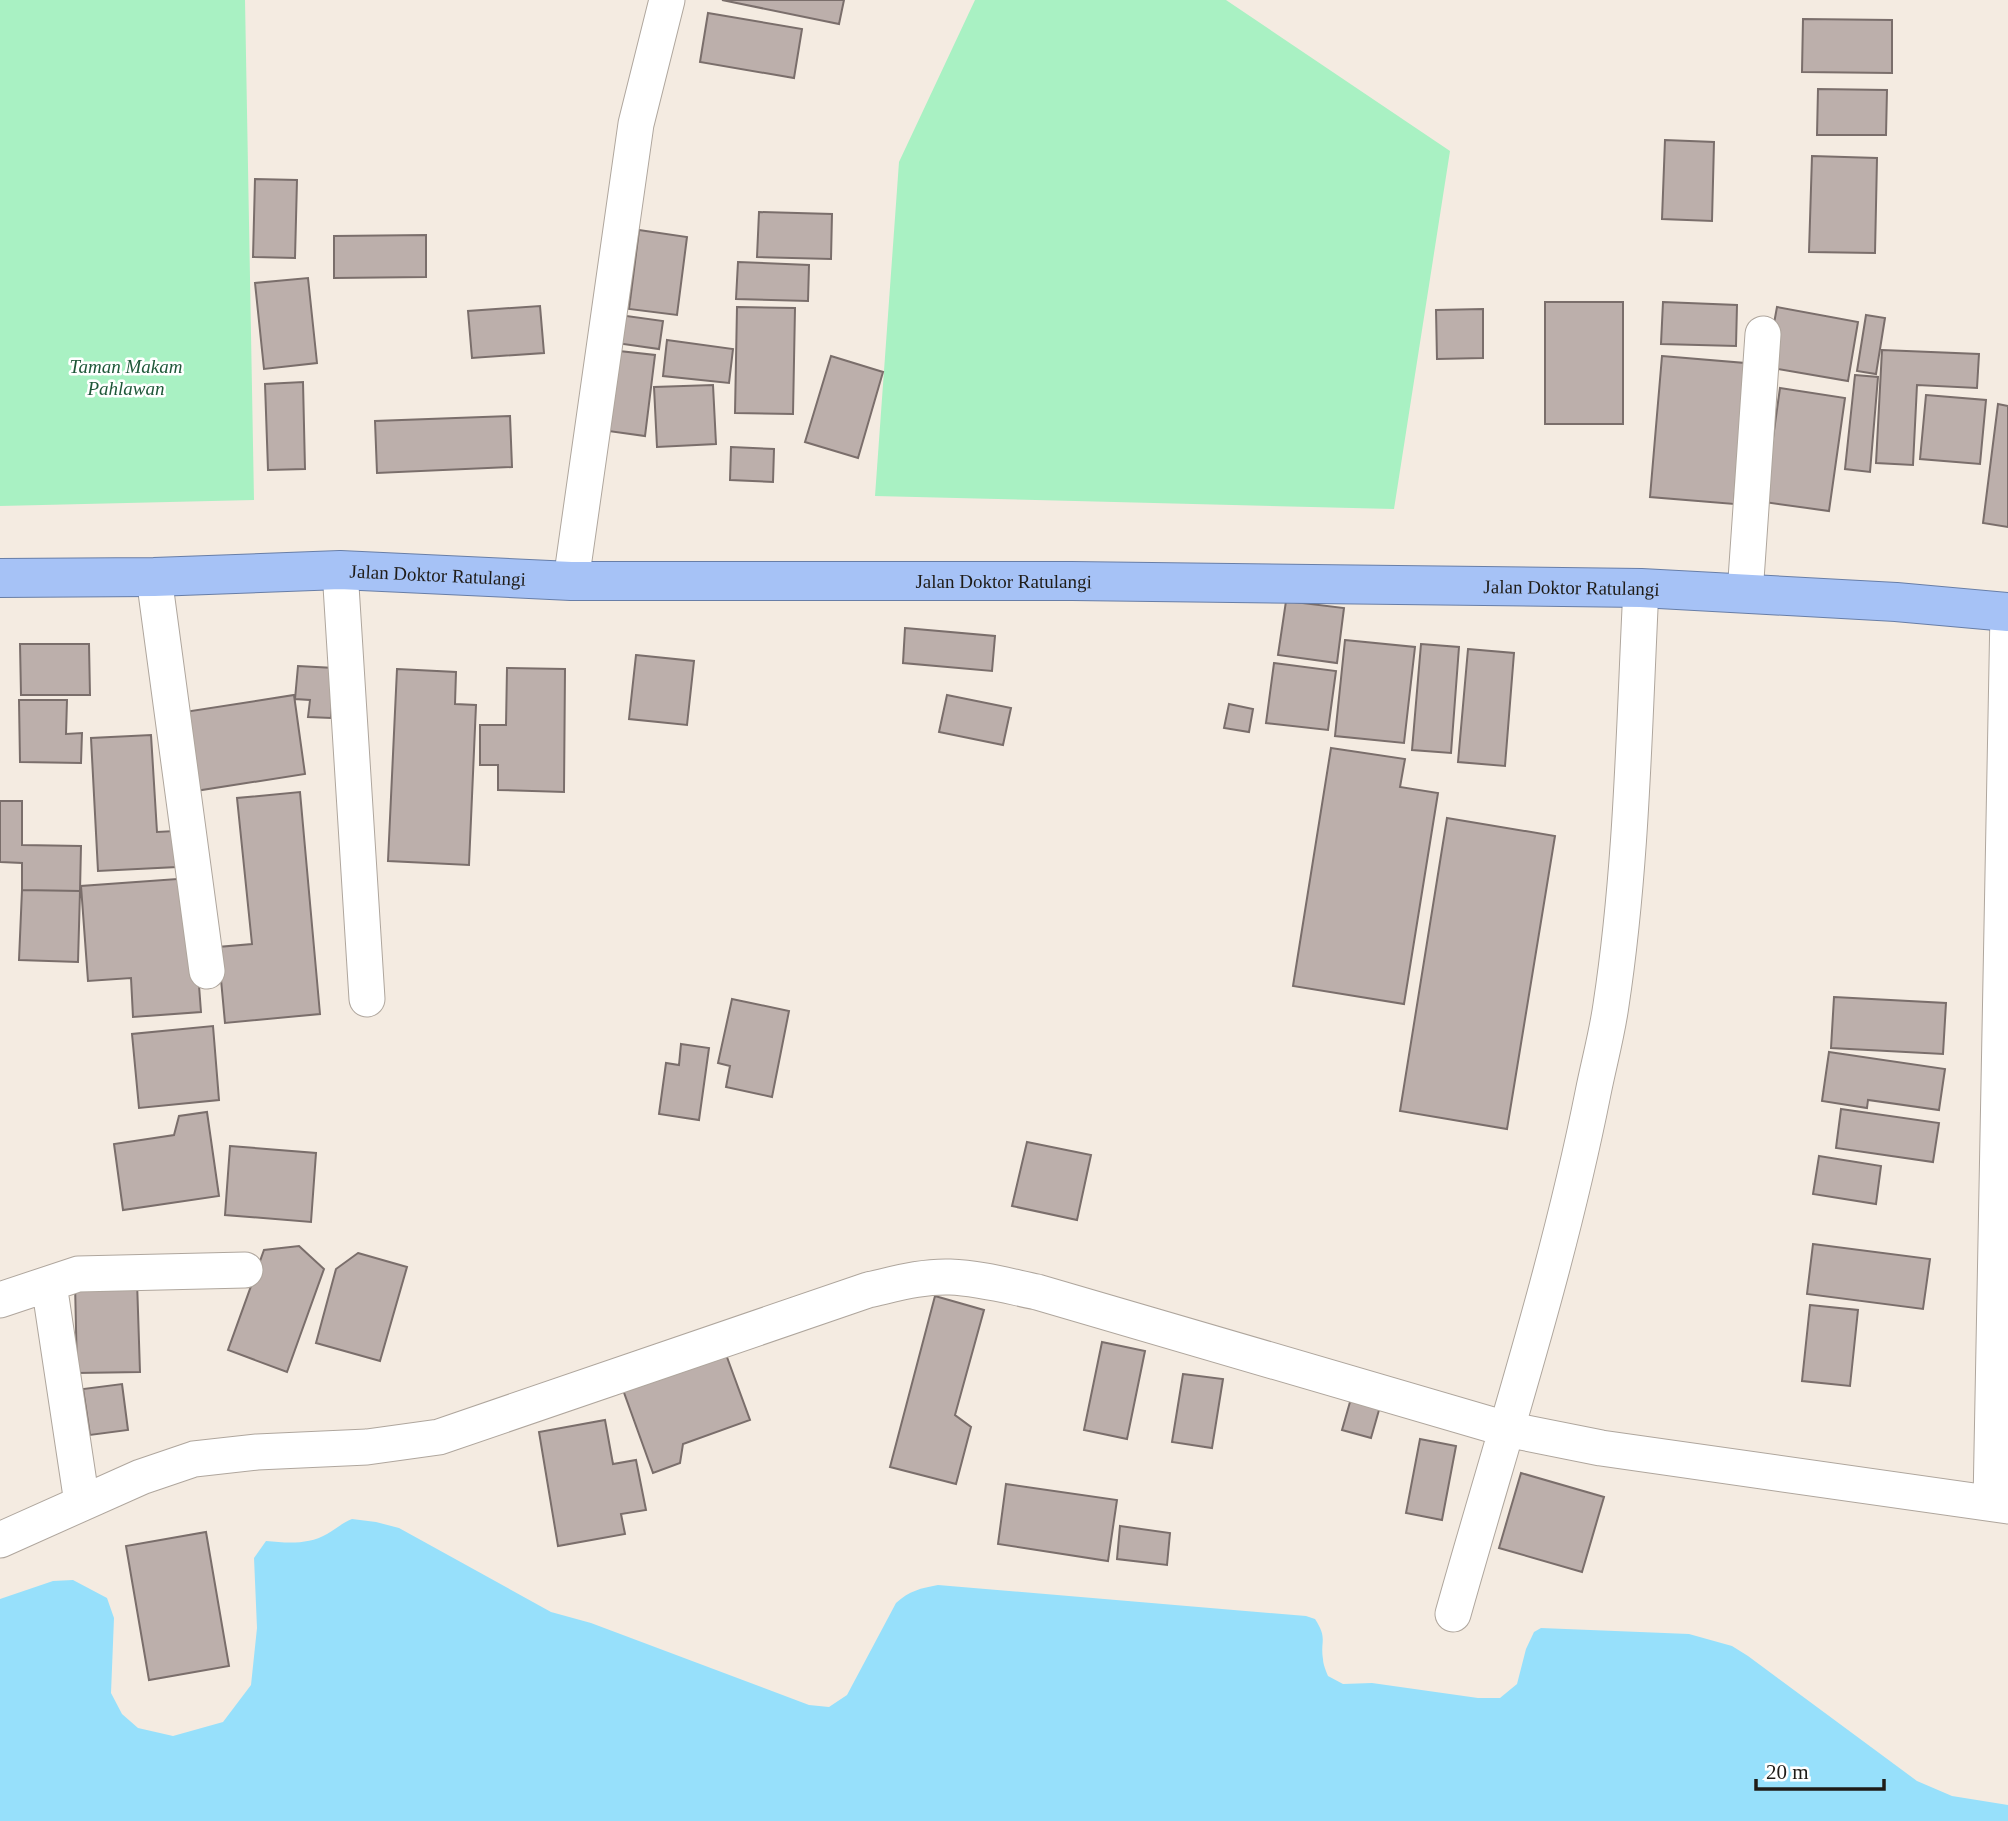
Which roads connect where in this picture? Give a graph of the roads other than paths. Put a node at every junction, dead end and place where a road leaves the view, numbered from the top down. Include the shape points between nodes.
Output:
1 (667, 0) edge
2 (1763, 334) dead end
3 (340, 570) junction
4 (154, 577) junction
5 (0, 578) edge
6 (572, 581) junction
7 (1640, 588) junction
8 (1745, 594) junction
9 (2008, 612) edge
10 (207, 971) dead end
11 (367, 999) dead end
12 (245, 1270) dead end
13 (49, 1284) junction
14 (0, 1300) edge
15 (1506, 1429) junction
16 (82, 1503) junction
17 (1999, 1505) edge
18 (0, 1540) edge
19 (1453, 1614) dead end

1 - 6 street via 636,124
2 - 8 street
3 - 4 highway, Jalan Doktor Ratulangi
3 - 6 highway, Jalan Doktor Ratulangi
3 - 11 street
4 - 5 highway, Jalan Doktor Ratulangi
4 - 10 street
6 - 7 highway, Jalan Doktor Ratulangi
7 - 8 highway, Jalan Doktor Ratulangi
7 - 15 street via 1630,816 1611,1005 1551,1278
8 - 9 highway, Jalan Doktor Ratulangi
9 - 17 street
12 - 13 street via 78,1275
13 - 14 street
13 - 16 street
15 - 16 street via 1037,1292 948,1277 868,1290 439,1437 367,1447 194,1459
15 - 17 street via 1601,1448
15 - 19 street
16 - 18 street

